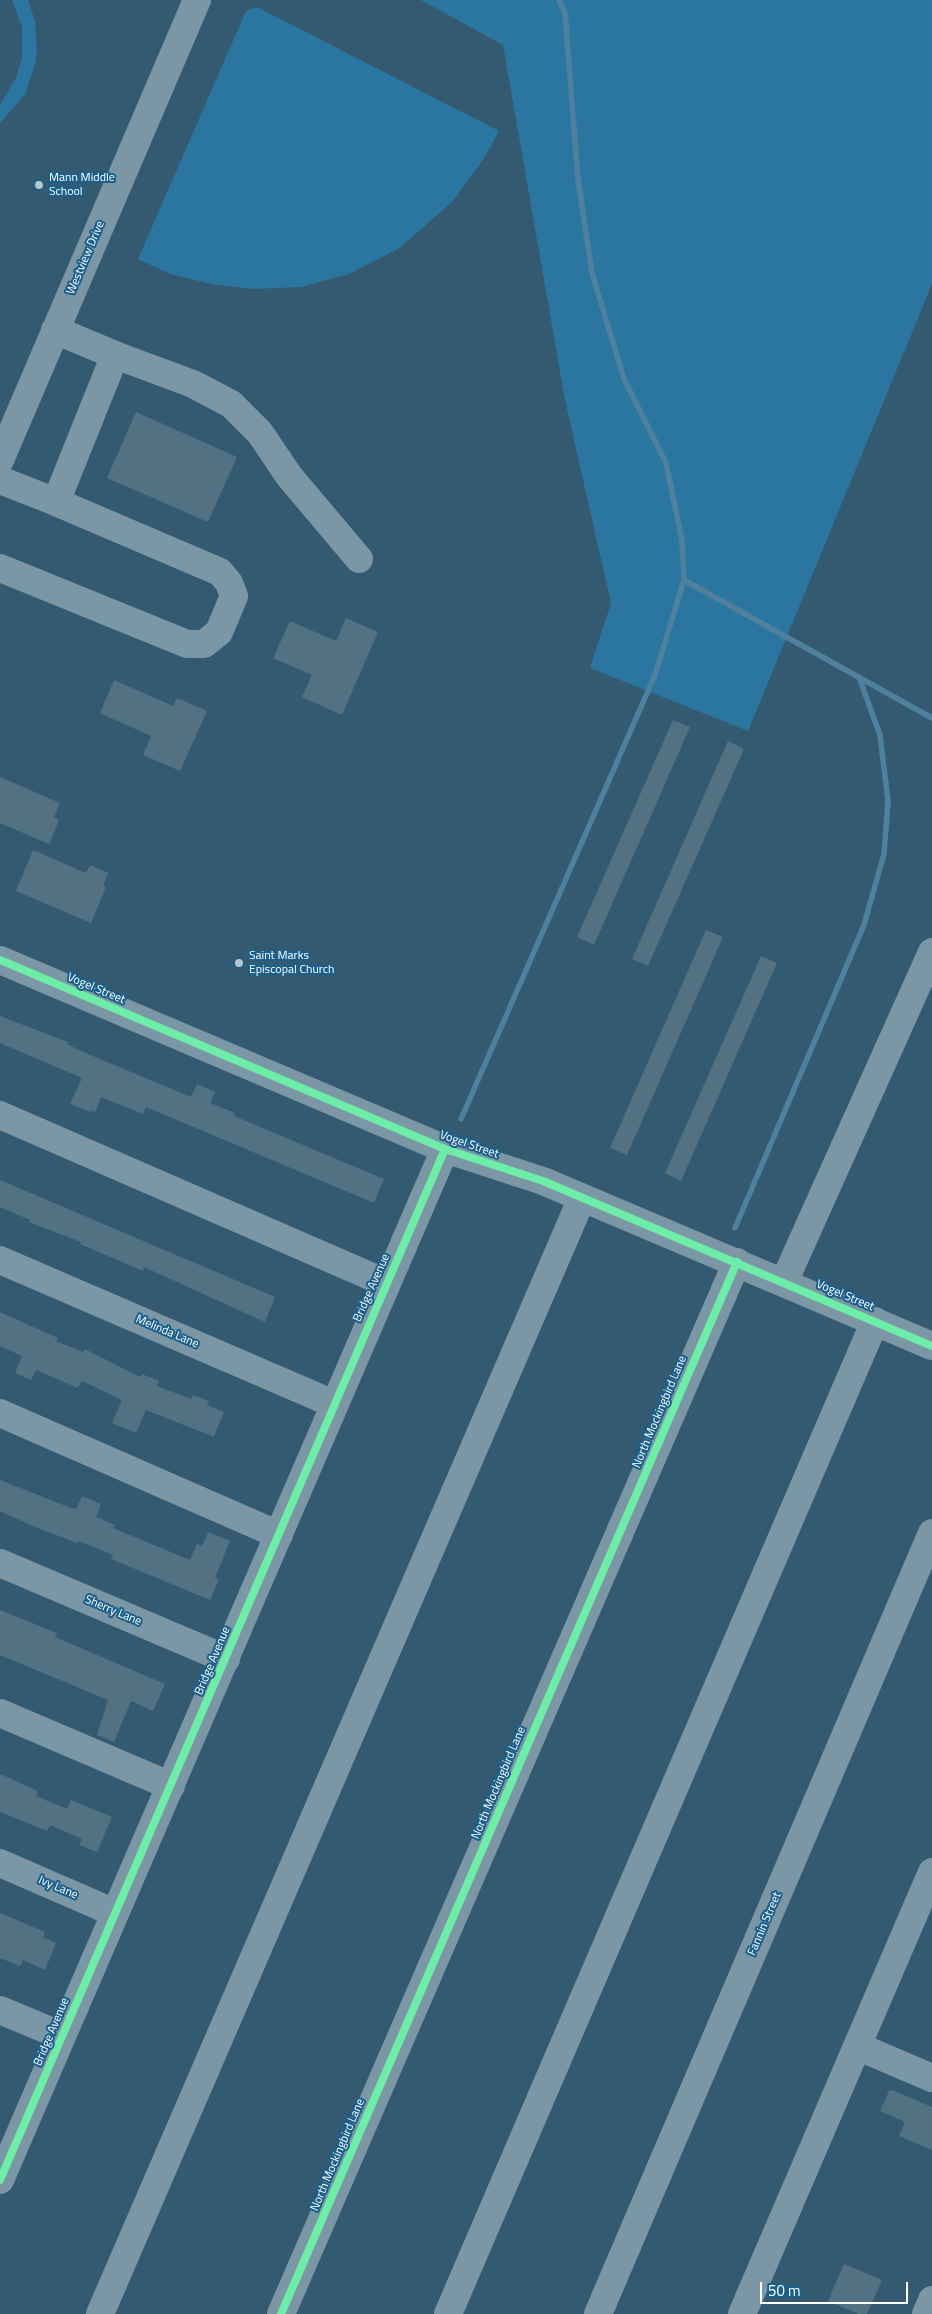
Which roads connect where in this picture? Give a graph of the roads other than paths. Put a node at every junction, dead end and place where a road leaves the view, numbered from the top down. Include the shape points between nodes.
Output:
1 (197, 0) edge
2 (55, 330) junction
3 (115, 354) junction
4 (0, 460) edge
5 (0, 480) edge
6 (56, 502) junction
7 (359, 559) dead end
8 (0, 568) edge
9 (932, 952) edge
10 (0, 960) edge
11 (0, 1115) edge
12 (445, 1150) junction
13 (582, 1198) junction
14 (0, 1260) edge
15 (738, 1262) junction
16 (784, 1282) junction
17 (386, 1283) junction
18 (875, 1321) junction
19 (932, 1346) edge
20 (334, 1404) junction
21 (0, 1413) edge
22 (932, 1533) edge
23 (279, 1535) junction
24 (0, 1563) edge
25 (226, 1659) junction
26 (0, 1713) edge
27 (171, 1786) junction
28 (0, 1863) edge
29 (932, 1872) edge
30 (116, 1913) junction
31 (0, 2010) edge
32 (62, 2036) junction
33 (858, 2046) junction
34 (932, 2078) edge
35 (2, 2169) edge
36 (932, 2300) edge
37 (100, 2314) edge
38 (281, 2314) edge
39 (448, 2314) edge
40 (598, 2314) edge
41 (742, 2314) edge
42 (926, 2314) edge

1 - 2 street, Westview Drive
2 - 3 street
2 - 4 street, Westview Drive
3 - 6 street
3 - 7 street via 193,384 231,404 260,433 289,476
5 - 6 street
6 - 8 street via 220,572 234,596 219,632 204,644 187,644
9 - 16 street
10 - 12 street, Vogel Street
11 - 17 street
12 - 13 street, Vogel Street via 543,1181
12 - 17 street, Bridge Avenue
13 - 15 street, Vogel Street
13 - 37 street
14 - 20 street, Melinda Lane
15 - 16 street, Vogel Street
15 - 38 street, North Mockingbird Lane
16 - 18 street, Vogel Street
17 - 20 street, Bridge Avenue
18 - 19 street, Vogel Street
18 - 39 street
20 - 23 street, Bridge Avenue
21 - 23 street
22 - 40 street, Fannin Street
23 - 25 street, Bridge Avenue
24 - 25 street, Sherry Lane
25 - 27 street, Bridge Avenue
26 - 27 street
27 - 30 street, Bridge Avenue
28 - 30 street, Ivy Lane
29 - 33 street
30 - 32 street, Bridge Avenue
31 - 32 street
32 - 35 street, Bridge Avenue
33 - 34 street
33 - 41 street
36 - 42 street

